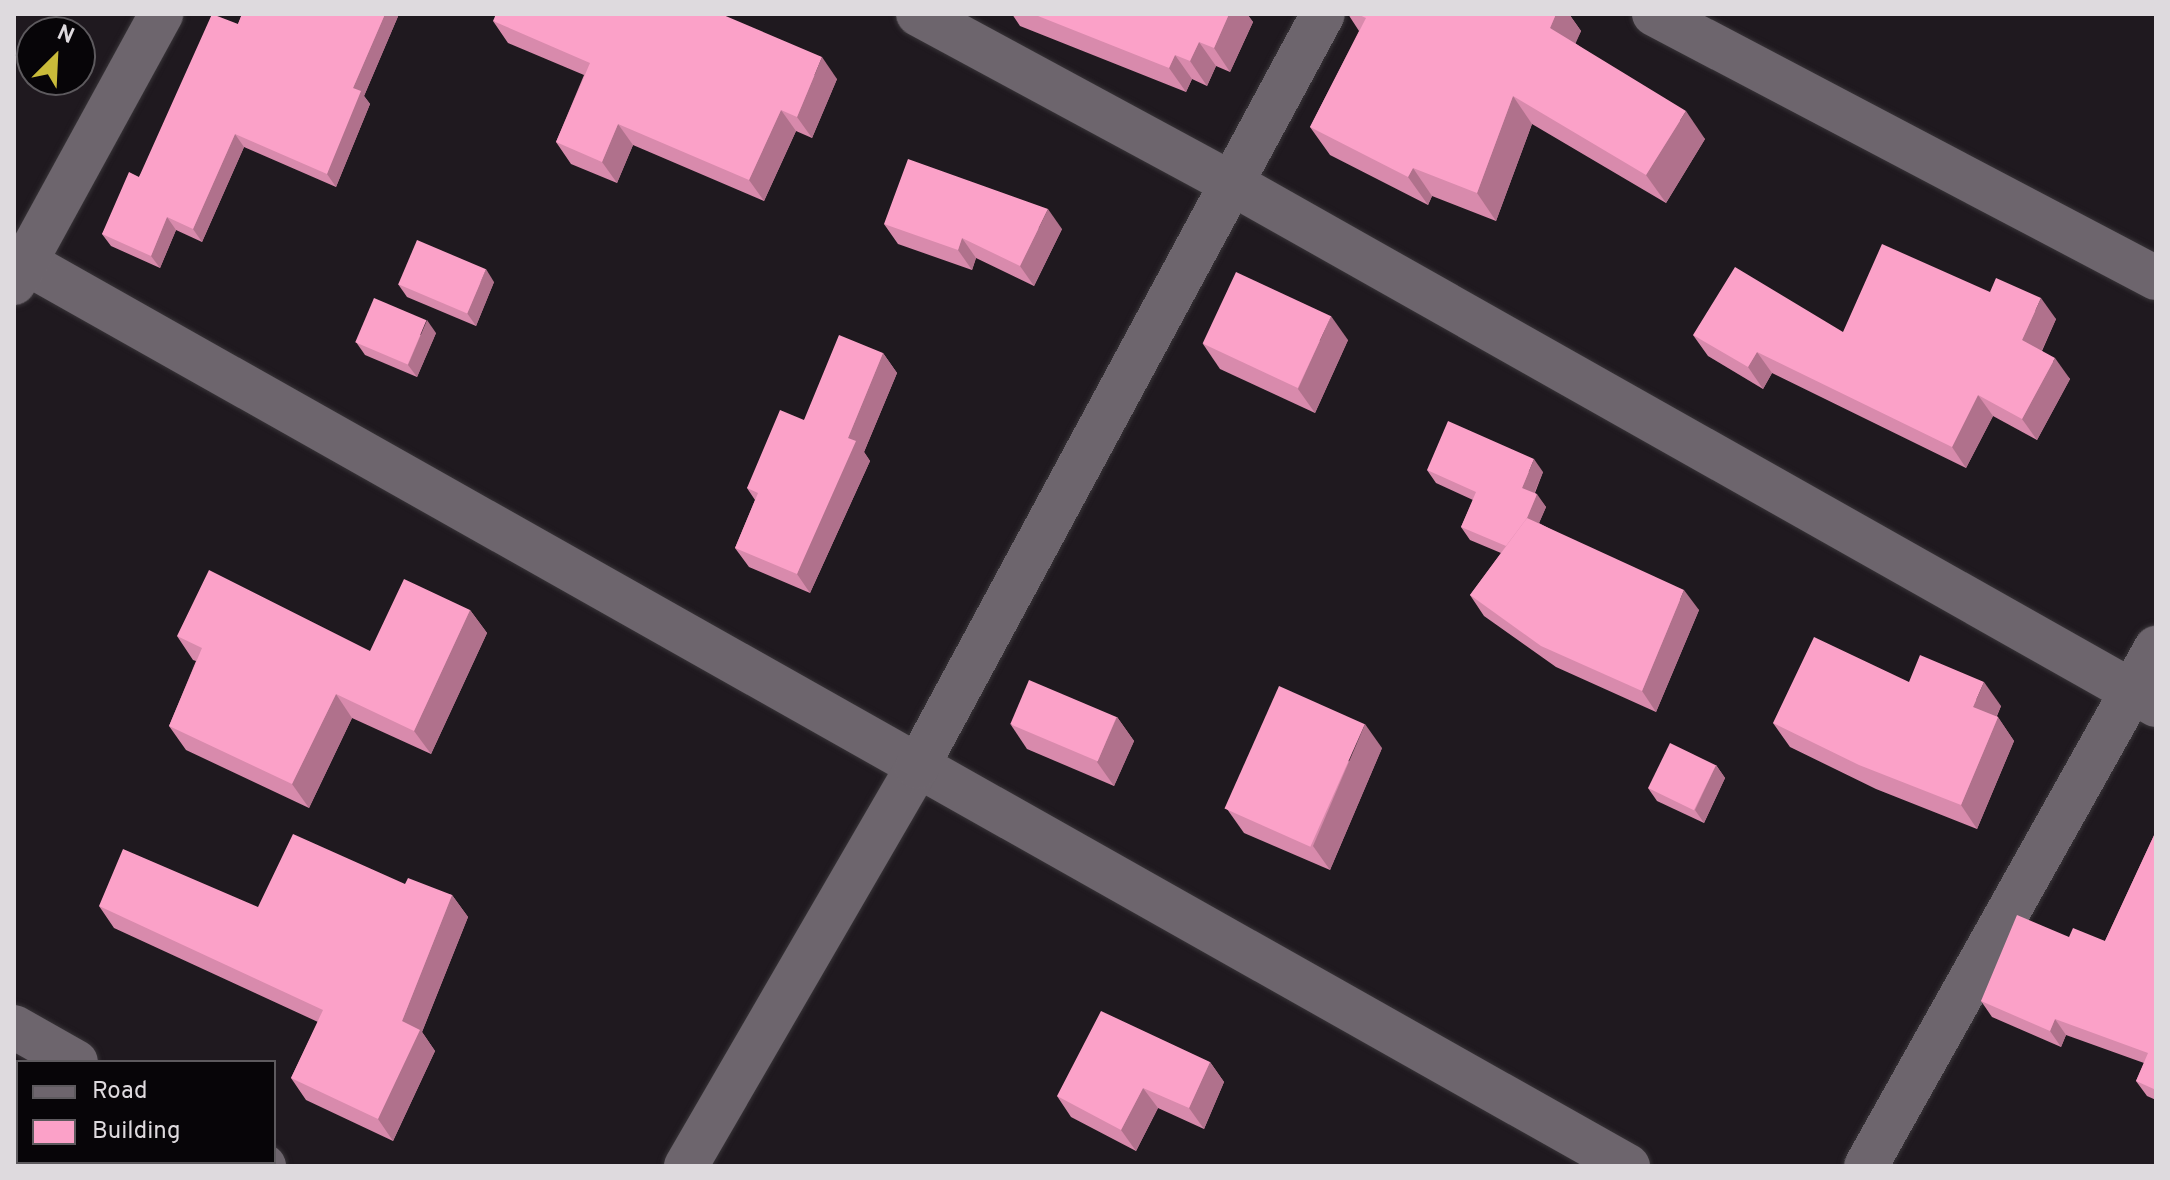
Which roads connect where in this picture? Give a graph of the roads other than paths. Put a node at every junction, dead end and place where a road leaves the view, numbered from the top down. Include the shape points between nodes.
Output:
1 (161, 14) edge
2 (918, 14) edge
3 (1323, 14) edge
4 (1654, 14) edge
5 (1233, 184) junction
6 (18, 267) edge
7 (2156, 278) edge
8 (2156, 648) edge
9 (2143, 698) edge
10 (917, 767) junction
11 (14, 1027) edge
12 (72, 1060) edge
13 (686, 1166) edge
14 (1628, 1166) edge
15 (1866, 1166) edge

1 - 6 street
2 - 5 street
3 - 5 street
4 - 7 street
5 - 9 street
5 - 10 street
6 - 10 street
8 - 9 street
9 - 15 street
10 - 13 street
10 - 14 street
11 - 12 street

